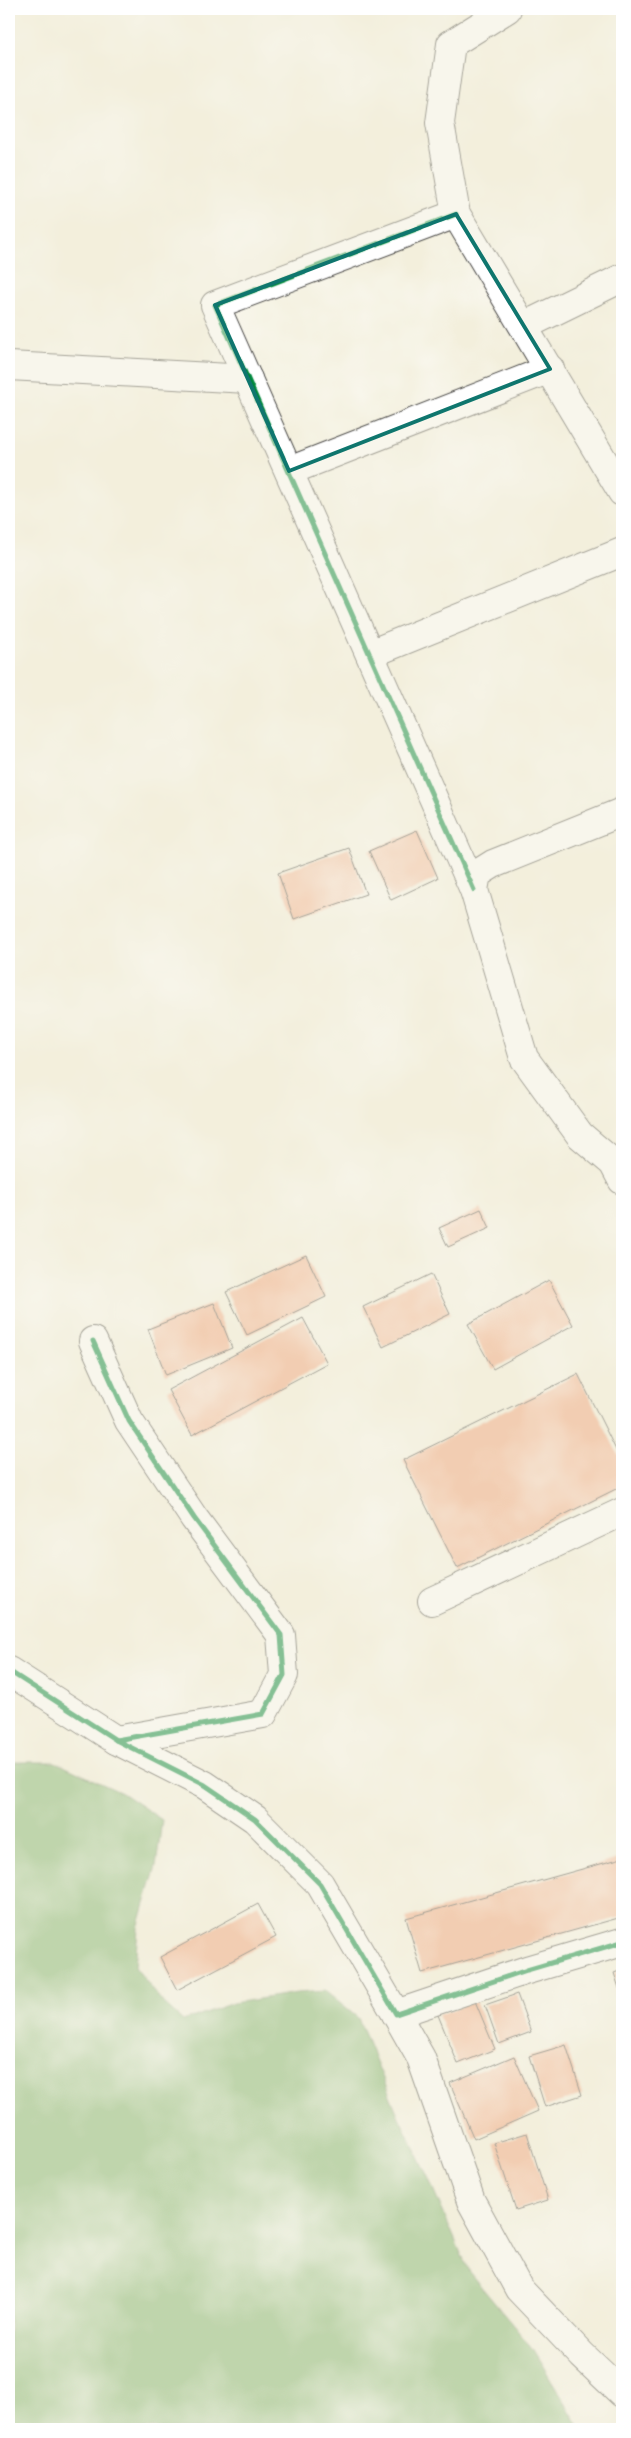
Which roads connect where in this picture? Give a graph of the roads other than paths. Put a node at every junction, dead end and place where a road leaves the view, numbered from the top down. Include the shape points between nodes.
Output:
1 (507, 9) edge
2 (456, 214) junction
3 (622, 278) edge
4 (524, 326) junction
5 (9, 366) edge
6 (550, 370) junction
7 (248, 379) junction
8 (289, 471) junction
9 (622, 492) edge
10 (622, 552) edge
11 (370, 654) junction
12 (622, 812) edge
13 (474, 890) junction
14 (622, 1180) edge
15 (94, 1341) dead end
16 (622, 1512) edge
17 (432, 1601) dead end
18 (9, 1671) edge
19 (116, 1740) junction
20 (622, 1942) edge
21 (396, 2014) junction
22 (622, 2392) edge

1 - 2 street via 451,44 440,123
2 - 4 street
2 - 7 street via 215,305
3 - 4 street
4 - 6 street
5 - 7 street
6 - 8 street
6 - 9 street
7 - 8 street
8 - 11 street
10 - 11 street
11 - 13 street
12 - 13 street via 494,864 478,874
13 - 14 street via 524,1058 580,1135 613,1163
15 - 19 street via 129,1421 194,1518 281,1635 284,1675 263,1714
16 - 17 street
18 - 19 street
19 - 21 street via 206,1785 255,1819 320,1884
20 - 21 street
21 - 22 street via 421,2058 471,2201 519,2289

